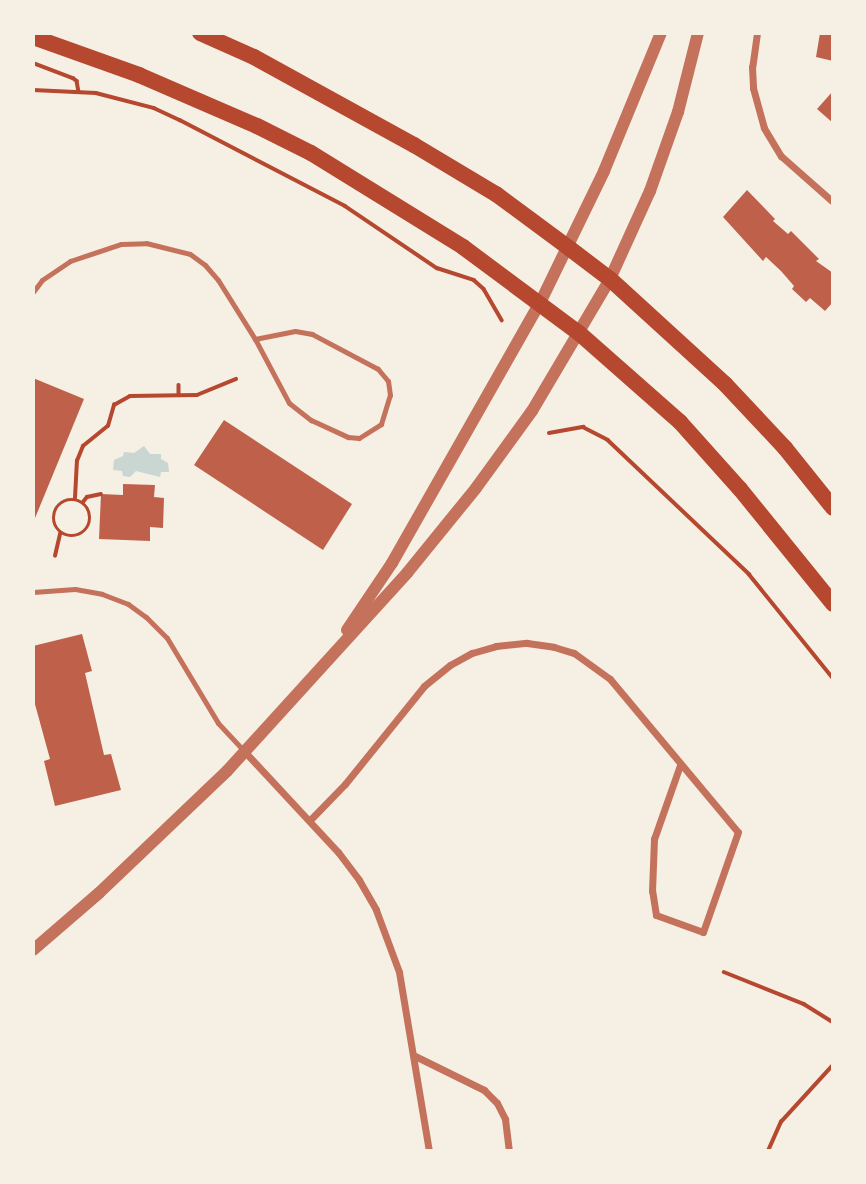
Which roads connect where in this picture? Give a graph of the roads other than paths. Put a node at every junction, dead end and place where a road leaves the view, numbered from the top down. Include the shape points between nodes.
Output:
1 (200, 33) edge
2 (661, 33) edge
3 (698, 33) edge
4 (757, 33) edge
5 (33, 37) edge
6 (833, 202) edge
7 (569, 248) junction
8 (611, 279) junction
9 (33, 292) edge
10 (540, 303) junction
11 (579, 332) junction
12 (255, 339) junction
13 (833, 508) edge
14 (33, 592) edge
15 (833, 604) edge
16 (323, 666) junction
17 (245, 752) junction
18 (680, 765) junction
19 (310, 820) junction
20 (33, 950) edge
21 (415, 1056) junction
22 (429, 1151) edge
23 (509, 1151) edge

1 - 7 main road via 254,57 414,145 496,194
2 - 7 street
3 - 8 street via 678,112
4 - 6 street via 753,88 764,128 780,156
5 - 10 main road via 162,85 312,153 463,247
7 - 8 main road
7 - 10 street
8 - 11 street
8 - 13 main road via 725,384
9 - 12 lane via 51,273 94,251 121,244 170,247 205,265
10 - 11 main road
10 - 16 street via 392,564
11 - 15 main road via 680,422
11 - 16 street via 532,411 476,488
12 - 12 lane via 289,403 312,420 359,438 381,424 390,395 388,381 378,369 312,334 295,331
14 - 17 lane via 75,589 102,594 146,617 166,638 218,723
16 - 17 street
17 - 19 street
17 - 20 street via 173,825
18 - 18 street via 738,832 703,932 656,915 652,891 654,839
18 - 19 street via 594,665 554,647 527,643 496,646 450,665 424,686
19 - 21 street via 359,880 376,910 399,972
21 - 22 street
21 - 23 street via 484,1090 497,1103 505,1119

